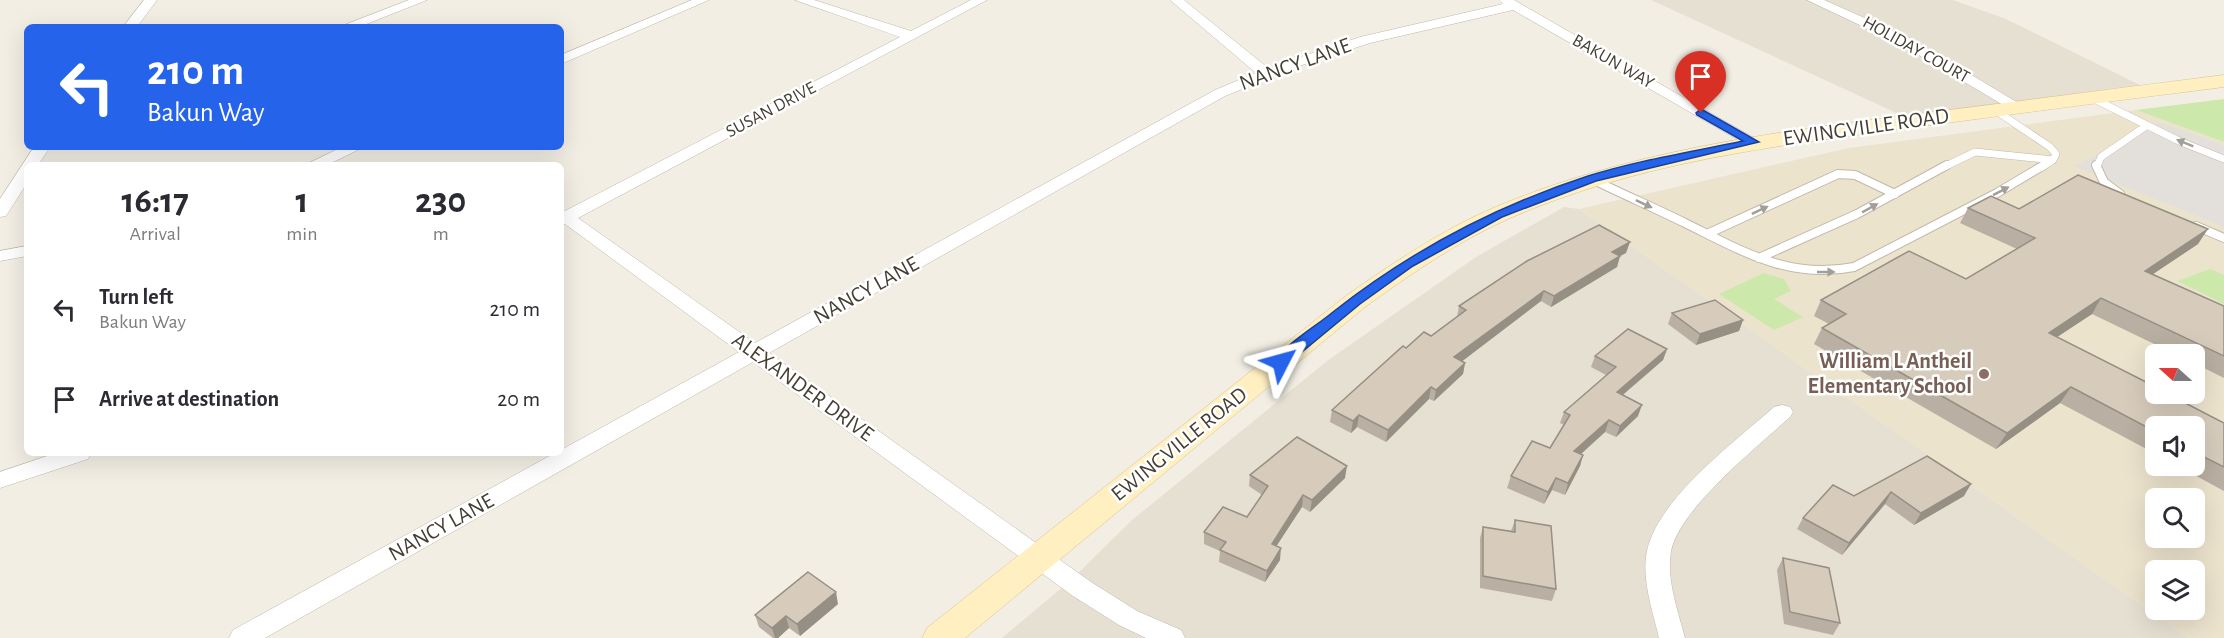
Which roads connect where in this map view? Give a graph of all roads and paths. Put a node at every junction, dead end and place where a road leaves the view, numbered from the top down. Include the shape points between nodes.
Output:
1 (151, 0) edge
2 (422, 0) edge
3 (703, 0) edge
4 (801, 0) edge
5 (981, 0) edge
6 (1176, 0) edge
7 (1813, 0) edge
8 (1510, 3) edge
9 (132, 24) edge
10 (354, 24) edge
11 (912, 36) junction
12 (564, 59) edge
13 (1264, 73) junction
14 (2224, 81) edge
15 (2092, 98) junction
16 (2015, 106) junction
17 (1994, 109) junction
18 (2146, 126) junction
19 (1753, 142) junction
20 (349, 150) edge
21 (2224, 159) edge
22 (2053, 160) junction
23 (320, 162) edge
24 (24, 172) edge
25 (24, 174) edge
26 (1592, 179) junction
27 (0, 184) edge
28 (1895, 194) junction
29 (2131, 199) edge
30 (0, 212) edge
31 (564, 218) edge
32 (2192, 225) edge
33 (1707, 234) junction
34 (2224, 238) edge
35 (24, 252) edge
36 (0, 256) edge
37 (1759, 258) junction
38 (754, 352) junction
39 (1782, 412) dead end
40 (71, 456) edge
41 (0, 480) edge
42 (1039, 558) junction
43 (242, 638) edge
44 (940, 638) edge
45 (1172, 638) edge
46 (1672, 638) edge

1 - 9 street
2 - 10 street
3 - 12 street
4 - 11 street
5 - 11 street, SUSAN DRIVE
6 - 13 street
7 - 16 street, HOLIDAY COURT via 1907,42
8 - 13 street, NANCY LANE via 1361,40
8 - 19 street, BAKUN WAY
11 - 31 street, SUSAN DRIVE
13 - 38 street, NANCY LANE via 1220,93
14 - 15 main road, EWINGVILLE ROAD
15 - 16 main road, EWINGVILLE ROAD
15 - 18 lane
16 - 17 main road, EWINGVILLE ROAD
17 - 19 main road, EWINGVILLE ROAD
17 - 22 lane via 2050,147 2056,154
21 -> 18 lane
18 - 29 lane via 2096,163 2098,176 2112,191
19 - 26 main road, EWINGVILLE ROAD
20 - 23 street
22 - 28 lane via 1976,152
37 -> 22 lane via 1824,272 1854,267
24 - 27 street
25 - 30 street
26 -> 33 lane
26 - 42 main road, EWINGVILLE ROAD via 1498,215 1408,263
33 -> 28 lane via 1838,174 1855,175
37 -> 28 lane
31 - 38 street, ALEXANDER DRIVE
32 - 34 lane
33 - 37 lane
35 - 36 street
38 - 42 street, ALEXANDER DRIVE
38 - 43 street, NANCY LANE
39 - 46 street via 1668,525 1659,549 1658,580
40 - 41 street
42 - 44 main road, EWINGVILLE ROAD
42 - 45 street, ALEXANDER DRIVE via 1128,618

